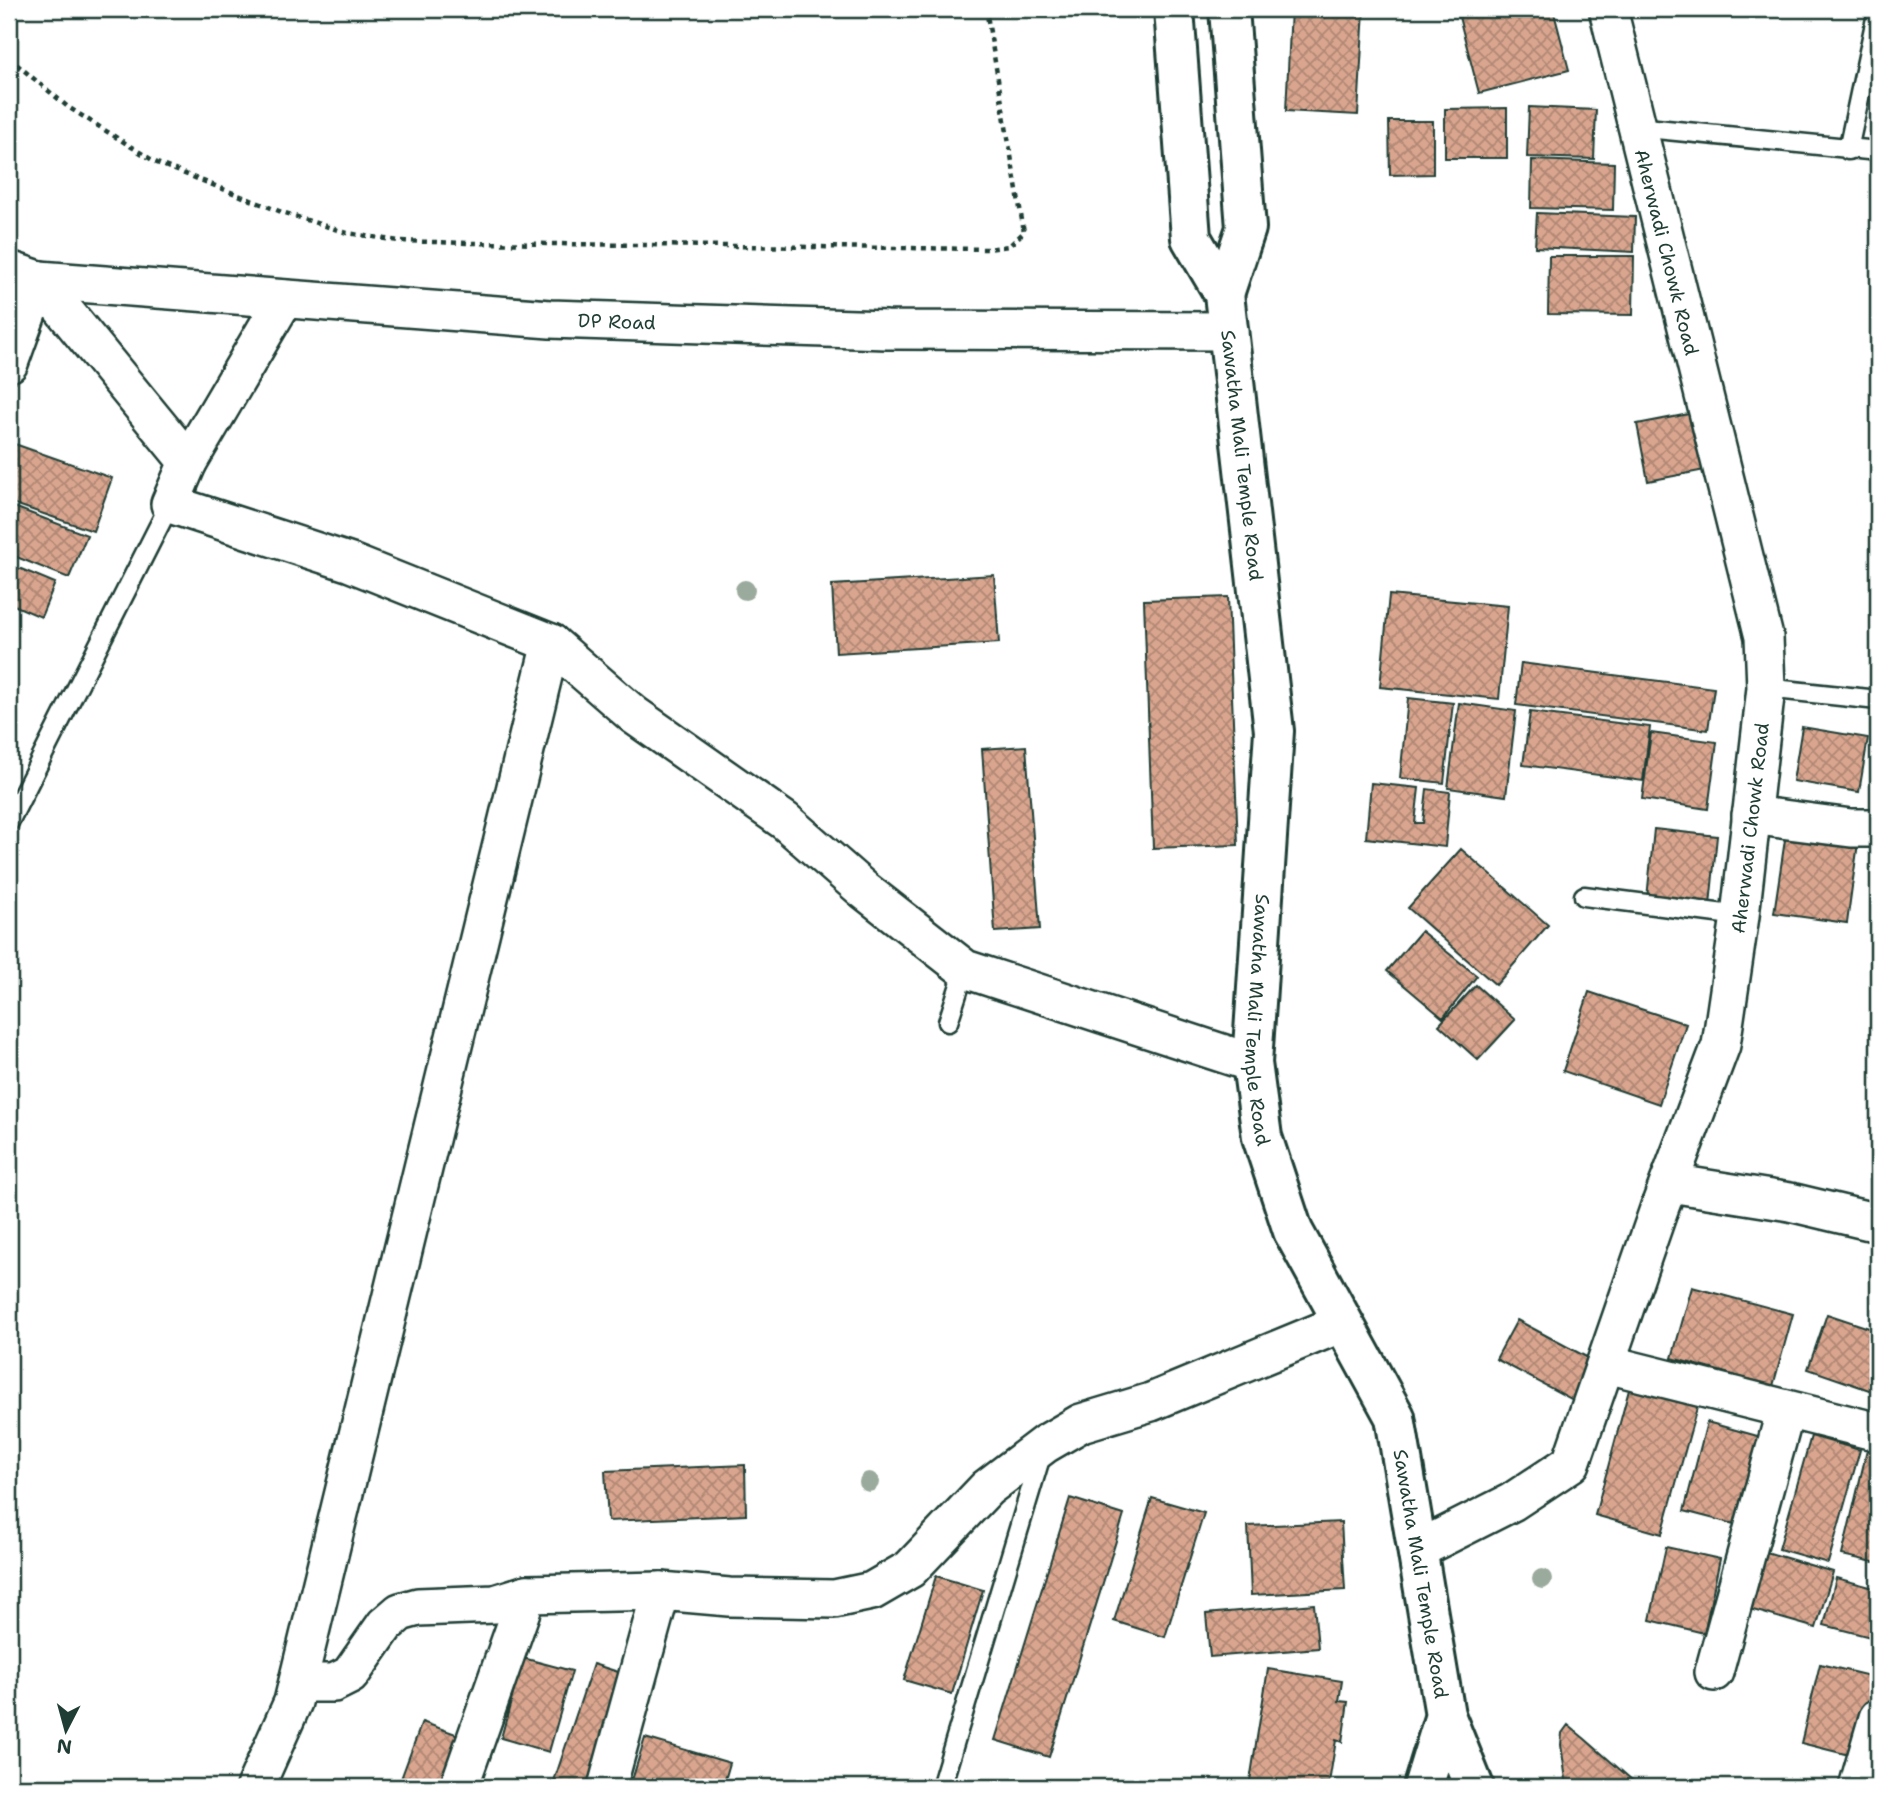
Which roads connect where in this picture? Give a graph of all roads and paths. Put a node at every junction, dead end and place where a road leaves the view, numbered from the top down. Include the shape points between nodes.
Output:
1 (986, 9) edge
2 (1174, 9) edge
3 (1229, 9) edge
4 (1608, 9) edge
5 (1878, 9) edge
6 (9, 58) edge
7 (1636, 127) junction
8 (1848, 150) junction
9 (1878, 151) edge
10 (24, 275) edge
11 (1224, 294) junction
12 (284, 299) junction
13 (1229, 331) junction
14 (9, 363) edge
15 (188, 462) junction
16 (170, 504) junction
17 (551, 643) junction
18 (1766, 688) junction
19 (1878, 701) edge
20 (1751, 815) junction
21 (9, 822) edge
22 (1878, 828) edge
23 (1584, 896) dead end
24 (1740, 916) junction
25 (965, 969) junction
26 (948, 1022) dead end
27 (1252, 1063) junction
28 (1670, 1183) junction
29 (1878, 1223) edge
30 (1342, 1323) junction
31 (1608, 1364) junction
32 (1786, 1409) junction
33 (1878, 1432) edge
34 (1045, 1444) junction
35 (1419, 1549) junction
36 (661, 1591) junction
37 (527, 1594) junction
38 (1714, 1672) dead end
39 (298, 1683) junction
40 (1445, 1714) junction
41 (1878, 1718) edge
42 (1419, 1782) edge
43 (255, 1787) edge
44 (459, 1787) edge
45 (607, 1787) edge
46 (941, 1787) edge
47 (1474, 1787) edge
48 (1858, 1787) edge

1 - 6 path via 1024,232 1009,246 988,249 468,243 399,241 347,233 157,163 68,107
2 - 11 street, Sawatha Mali Temple Road via 1191,238
3 - 11 street, Sawatha Mali Temple Road via 1246,228
4 - 7 street, Aherwadi Chowk Road
5 - 8 lane
7 - 8 lane
7 - 18 street, Aherwadi Chowk Road via 1764,637
8 - 9 lane
10 - 12 street, DP Road
10 - 14 street
10 - 15 street
11 - 13 street, Sawatha Mali Temple Road
12 - 13 street, DP Road via 564,320 887,330
12 - 15 street
13 - 27 street, Sawatha Mali Temple Road via 1274,731
15 - 16 street
16 - 17 street via 351,562
16 - 21 lane
17 - 25 street via 634,715 785,821
17 - 39 street
18 - 19 lane
18 - 20 street, Aherwadi Chowk Road
20 - 22 street
20 - 24 street, Aherwadi Chowk Road
23 - 24 lane
24 - 28 street, Aherwadi Chowk Road via 1721,1045
25 - 26 lane
25 - 27 street
27 - 30 street, Sawatha Mali Temple Road via 1262,1137 1293,1231
28 - 29 street via 1790,1202
28 - 31 street, Aherwadi Chowk Road
30 - 34 street via 1151,1402 1081,1423
30 - 35 street, Sawatha Mali Temple Road via 1395,1417
31 - 32 street
31 - 35 street, Aherwadi Chowk Road via 1571,1463 1513,1502
32 - 33 street
32 - 38 street
34 - 36 street via 987,1489 910,1569 872,1591 834,1599
34 - 46 lane
35 - 40 street, Sawatha Mali Temple Road
36 - 37 street
36 - 45 street
37 - 39 street via 495,1604 400,1612 385,1625 350,1675 334,1683
37 - 44 street
39 - 43 street
40 - 42 street, Sawatha Mali Temple Road
40 - 47 street, Sawatha Mali Temple Road
41 - 48 street

